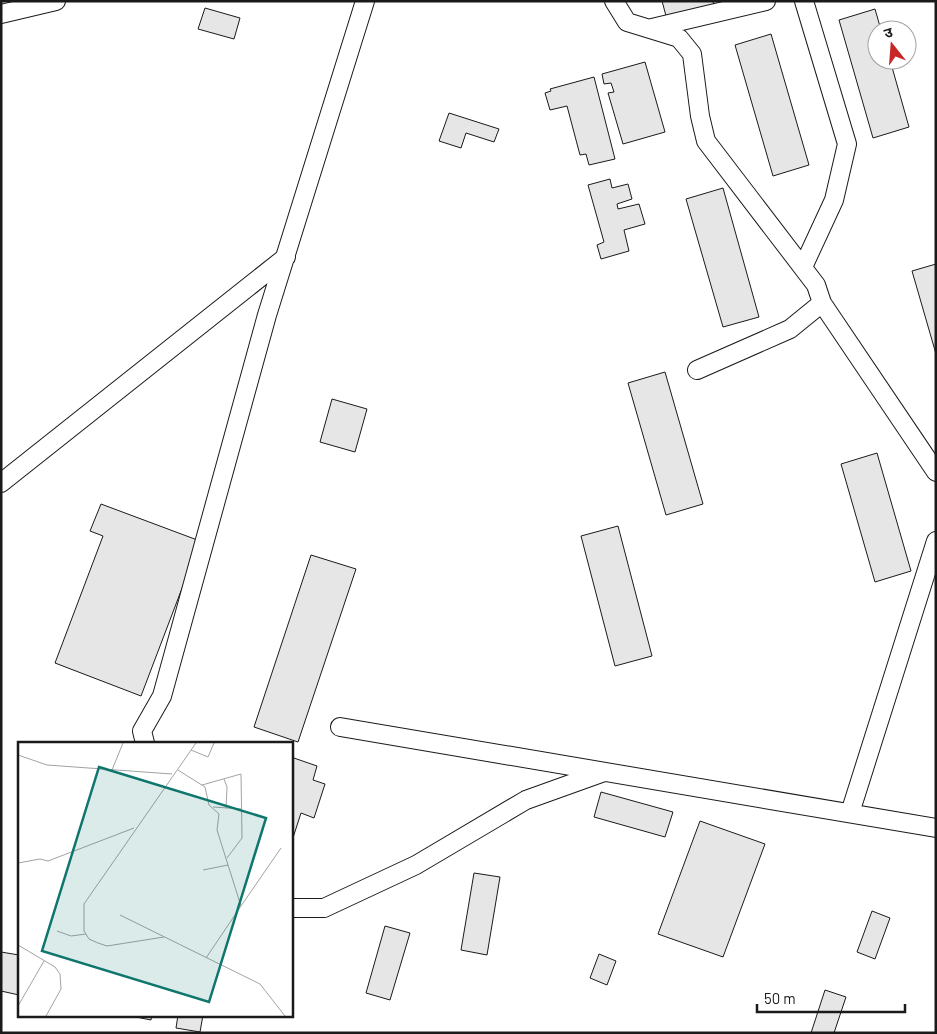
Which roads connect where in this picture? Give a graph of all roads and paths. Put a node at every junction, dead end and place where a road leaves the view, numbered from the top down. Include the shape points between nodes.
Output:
1 (56, 1) edge
2 (365, 1) edge
3 (614, 1) edge
4 (766, 1) edge
5 (804, 1) edge
6 (715, 7) edge
7 (1, 14) edge
8 (652, 28) junction
9 (286, 257) junction
10 (803, 267) junction
11 (822, 303) junction
12 (697, 370) dead end
13 (936, 472) edge
14 (1, 484) edge
15 (936, 541) edge
16 (340, 727) dead end
17 (145, 742) edge
18 (604, 772) junction
19 (850, 814) junction
20 (936, 828) edge
21 (292, 908) edge

1 - 7 street
2 - 9 street
3 - 8 street via 627,22
4 - 6 street
5 - 10 street via 847,144 834,200
6 - 8 street
8 - 10 street via 679,38 692,54 706,141
9 - 14 street
9 - 17 street via 267,315 162,696 142,731
10 - 11 street via 816,285
11 - 12 street via 790,330
11 - 13 street
15 - 19 street
16 - 18 street
18 - 19 street
18 - 21 street via 526,800 416,865 324,908
19 - 20 street

